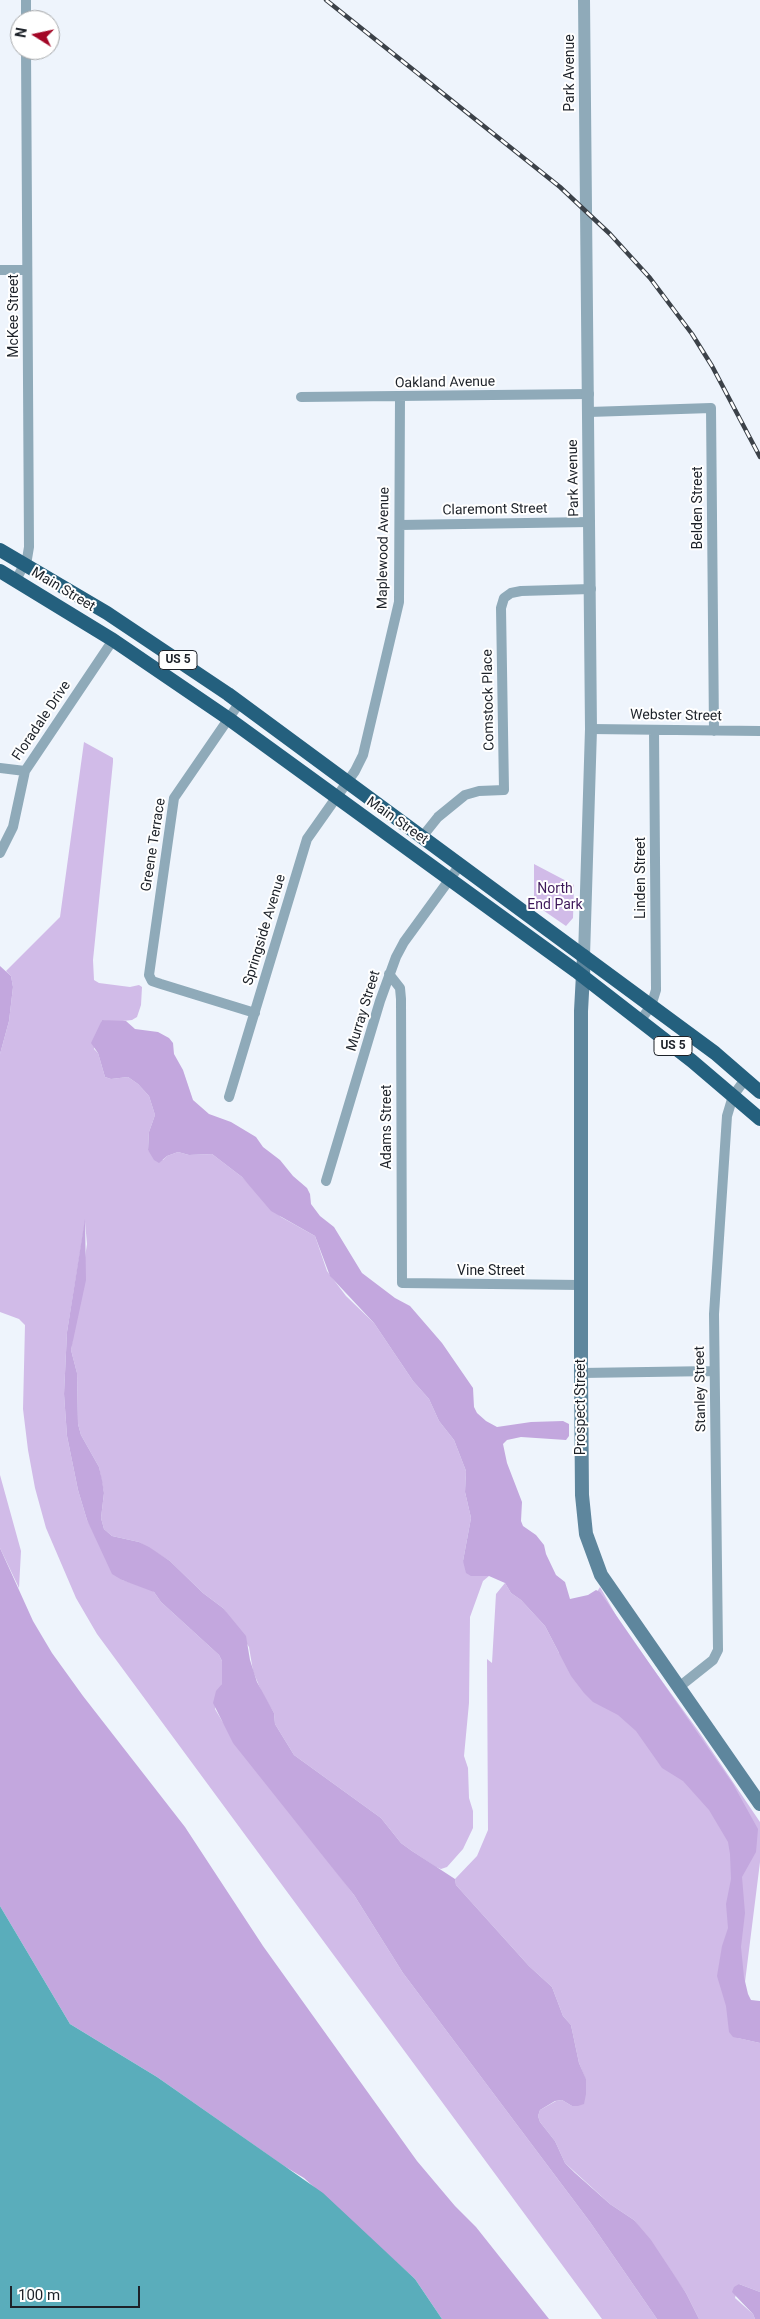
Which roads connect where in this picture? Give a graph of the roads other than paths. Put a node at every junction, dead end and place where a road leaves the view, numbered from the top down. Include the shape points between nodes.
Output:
1 (584, 0) edge
2 (26, 60) edge
3 (0, 270) edge
4 (27, 270) junction
5 (589, 394) junction
6 (301, 397) dead end
7 (400, 397) junction
8 (588, 412) junction
9 (590, 522) junction
10 (400, 525) junction
11 (0, 550) edge
12 (24, 564) junction
13 (0, 571) edge
14 (16, 580) junction
15 (591, 589) junction
16 (113, 640) junction
17 (240, 702) junction
18 (229, 719) junction
19 (592, 728) junction
20 (654, 730) junction
21 (714, 731) junction
22 (760, 731) edge
23 (0, 768) edge
24 (25, 771) junction
25 (348, 782) junction
26 (336, 797) junction
27 (422, 837) junction
28 (0, 854) edge
29 (460, 865) junction
30 (450, 879) junction
31 (584, 956) junction
32 (389, 974) junction
33 (583, 977) junction
34 (651, 1006) junction
35 (255, 1013) junction
36 (640, 1021) junction
37 (746, 1078) junction
38 (760, 1092) edge
39 (733, 1096) junction
40 (229, 1097) dead end
41 (760, 1119) edge
42 (326, 1181) dead end
43 (402, 1284) joint
44 (581, 1285) junction
45 (714, 1371) junction
46 (581, 1373) junction
47 (679, 1687) junction
48 (760, 1804) edge

1 - 5 street, Park Avenue
2 - 4 street, McKee Street
3 - 4 street
4 - 12 street, McKee Street via 29,547
5 - 7 street, Oakland Avenue
5 - 8 street, Park Avenue
6 - 7 street, Oakland Avenue
7 - 10 street, Maplewood Avenue
8 - 9 street, Park Avenue
8 - 21 street, Belden Street via 711,408
9 - 10 street, Claremont Street
9 - 15 street, Park Avenue
10 - 25 street, Maplewood Avenue via 398,613 363,755
11 - 12 highway, Main Street / US 5
12 - 14 street, McKee Street
12 - 17 highway, Main Street / US 5 via 125,625
13 - 14 highway, Main Street / US 5
14 - 16 highway, Main Street / US 5
15 - 19 street, Park Avenue
15 - 27 street, Comstock Place via 521,591 504,598 501,608 504,790 465,795 438,817
16 - 18 highway, Main Street / US 5
16 - 24 street, Floradale Drive
17 - 18 street, Greene Terrace
17 - 25 highway, Main Street / US 5
18 - 26 highway, Main Street / US 5
18 - 35 street, Greene Terrace via 174,798 150,975 152,981
19 - 20 street, Webster Street
19 - 31 street, Park Avenue
20 - 21 street, Webster Street
20 - 34 street, Linden Street via 656,988
21 - 22 street, Webster Street
23 - 24 street
24 - 28 street, Floradale Drive via 13,827
25 - 26 street, Springside Avenue
25 - 27 highway, Main Street / US 5
26 - 30 highway, Main Street / US 5
26 - 35 street, Springside Avenue via 307,839
27 - 29 highway, Main Street / US 5
29 - 30 street, Murray Street
29 - 31 highway, Main Street / US 5
30 - 32 street, Murray Street via 404,942
30 - 33 highway, Main Street / US 5
31 - 33 main road, Prospect Street
31 - 34 highway, Main Street / US 5
32 - 42 street, Murray Street
32 - 43 street, Adams Street via 400,988
33 - 36 highway, Main Street / US 5
33 - 44 main road, Prospect Street
34 - 36 street, Linden Street
34 - 37 highway, Main Street / US 5
35 - 40 street, Springside Avenue
36 - 39 highway, Main Street / US 5
37 - 38 highway, Main Street / US 5
37 - 39 street, Stanley Street
39 - 41 highway, Main Street / US 5
39 - 45 street, Stanley Street via 727,1116 715,1294
43 - 44 street, Vine Street
44 - 46 main road, Prospect Street
45 - 46 street
45 - 47 street, Stanley Street via 718,1650 713,1660
46 - 47 main road, Prospect Street via 583,1511 589,1547 601,1575
47 - 48 main road, Prospect Street

